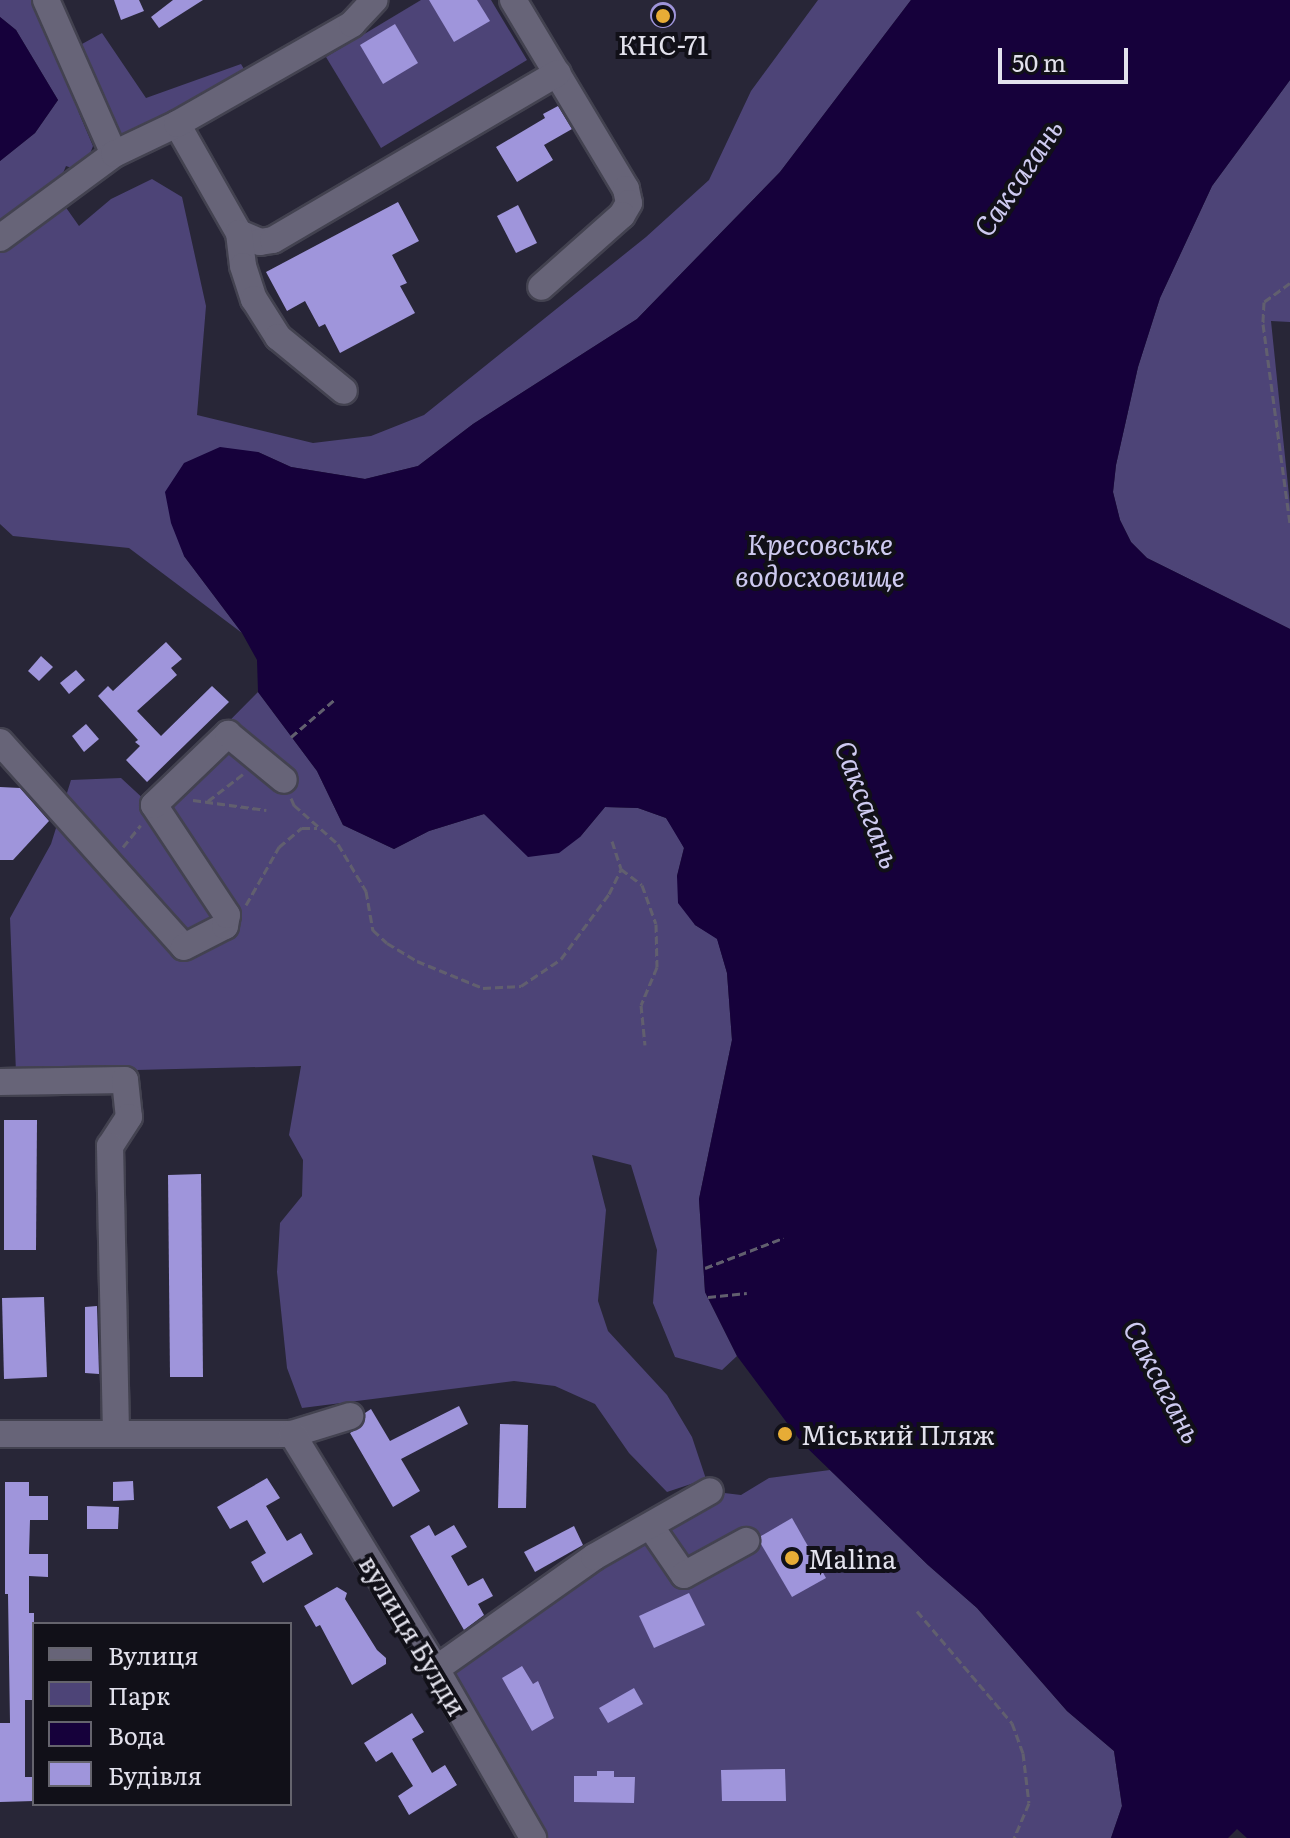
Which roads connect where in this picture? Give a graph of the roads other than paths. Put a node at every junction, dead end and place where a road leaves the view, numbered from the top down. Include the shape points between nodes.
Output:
1 (46, 0) edge
2 (374, 0) edge
3 (513, 0) edge
4 (558, 73) junction
5 (177, 124) junction
6 (114, 154) junction
7 (239, 233) junction
8 (0, 238) edge
9 (541, 287) dead end
10 (344, 391) dead end
11 (0, 742) edge
12 (284, 780) road end
13 (0, 1082) edge
14 (350, 1416) dead end
15 (116, 1432) junction
16 (0, 1434) edge
17 (292, 1434) junction
18 (710, 1491) dead end
19 (651, 1527) junction
20 (746, 1541) dead end
21 (436, 1669) junction
22 (533, 1838) edge

1 - 6 street
2 - 5 street via 352,24
3 - 4 street
4 - 7 street via 287,235 260,242
4 - 9 street via 626,189 629,203
5 - 6 street
5 - 7 street
6 - 8 street
7 - 10 street via 254,299 278,337
11 - 12 street via 184,947 229,922 158,803 228,734
13 - 15 street via 125,1080 129,1117 110,1146
14 - 17 street
15 - 16 street
15 - 17 street
17 - 21 street, вулиця Булди
18 - 19 street
19 - 20 street via 684,1575
19 - 21 street via 594,1557
21 - 22 street, вулиця Булди

